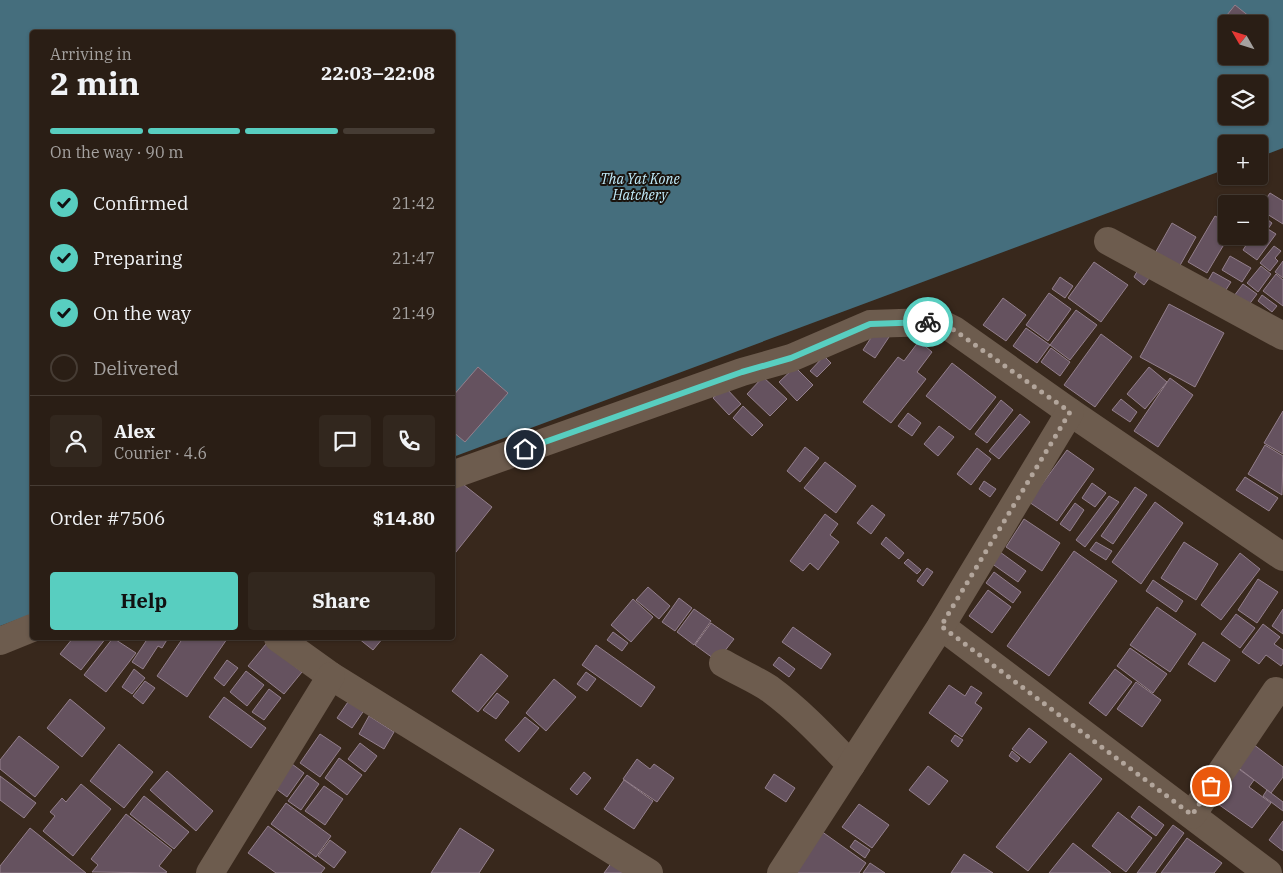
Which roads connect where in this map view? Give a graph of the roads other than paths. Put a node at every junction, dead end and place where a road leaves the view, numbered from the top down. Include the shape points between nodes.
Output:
1 (1108, 241) dead end
2 (1283, 336) edge
3 (1070, 412) junction
4 (455, 474) edge
5 (1283, 557) edge
6 (941, 626) junction
7 (30, 629) edge
8 (281, 640) edge
9 (0, 641) edge
10 (723, 663) dead end
11 (331, 676) junction
12 (1276, 691) dead end
13 (851, 765) junction
14 (1192, 815) junction
15 (210, 873) edge
16 (650, 873) edge
17 (781, 873) edge
18 (1268, 873) edge

1 - 2 street
3 - 4 street via 940,323 870,324 791,358 742,372
3 - 5 street
3 - 6 street
6 - 13 street
6 - 14 street
7 - 9 street
8 - 11 street
10 - 13 street via 768,688 792,707
11 - 15 street
11 - 16 street
12 - 14 street
13 - 17 street
14 - 18 street

